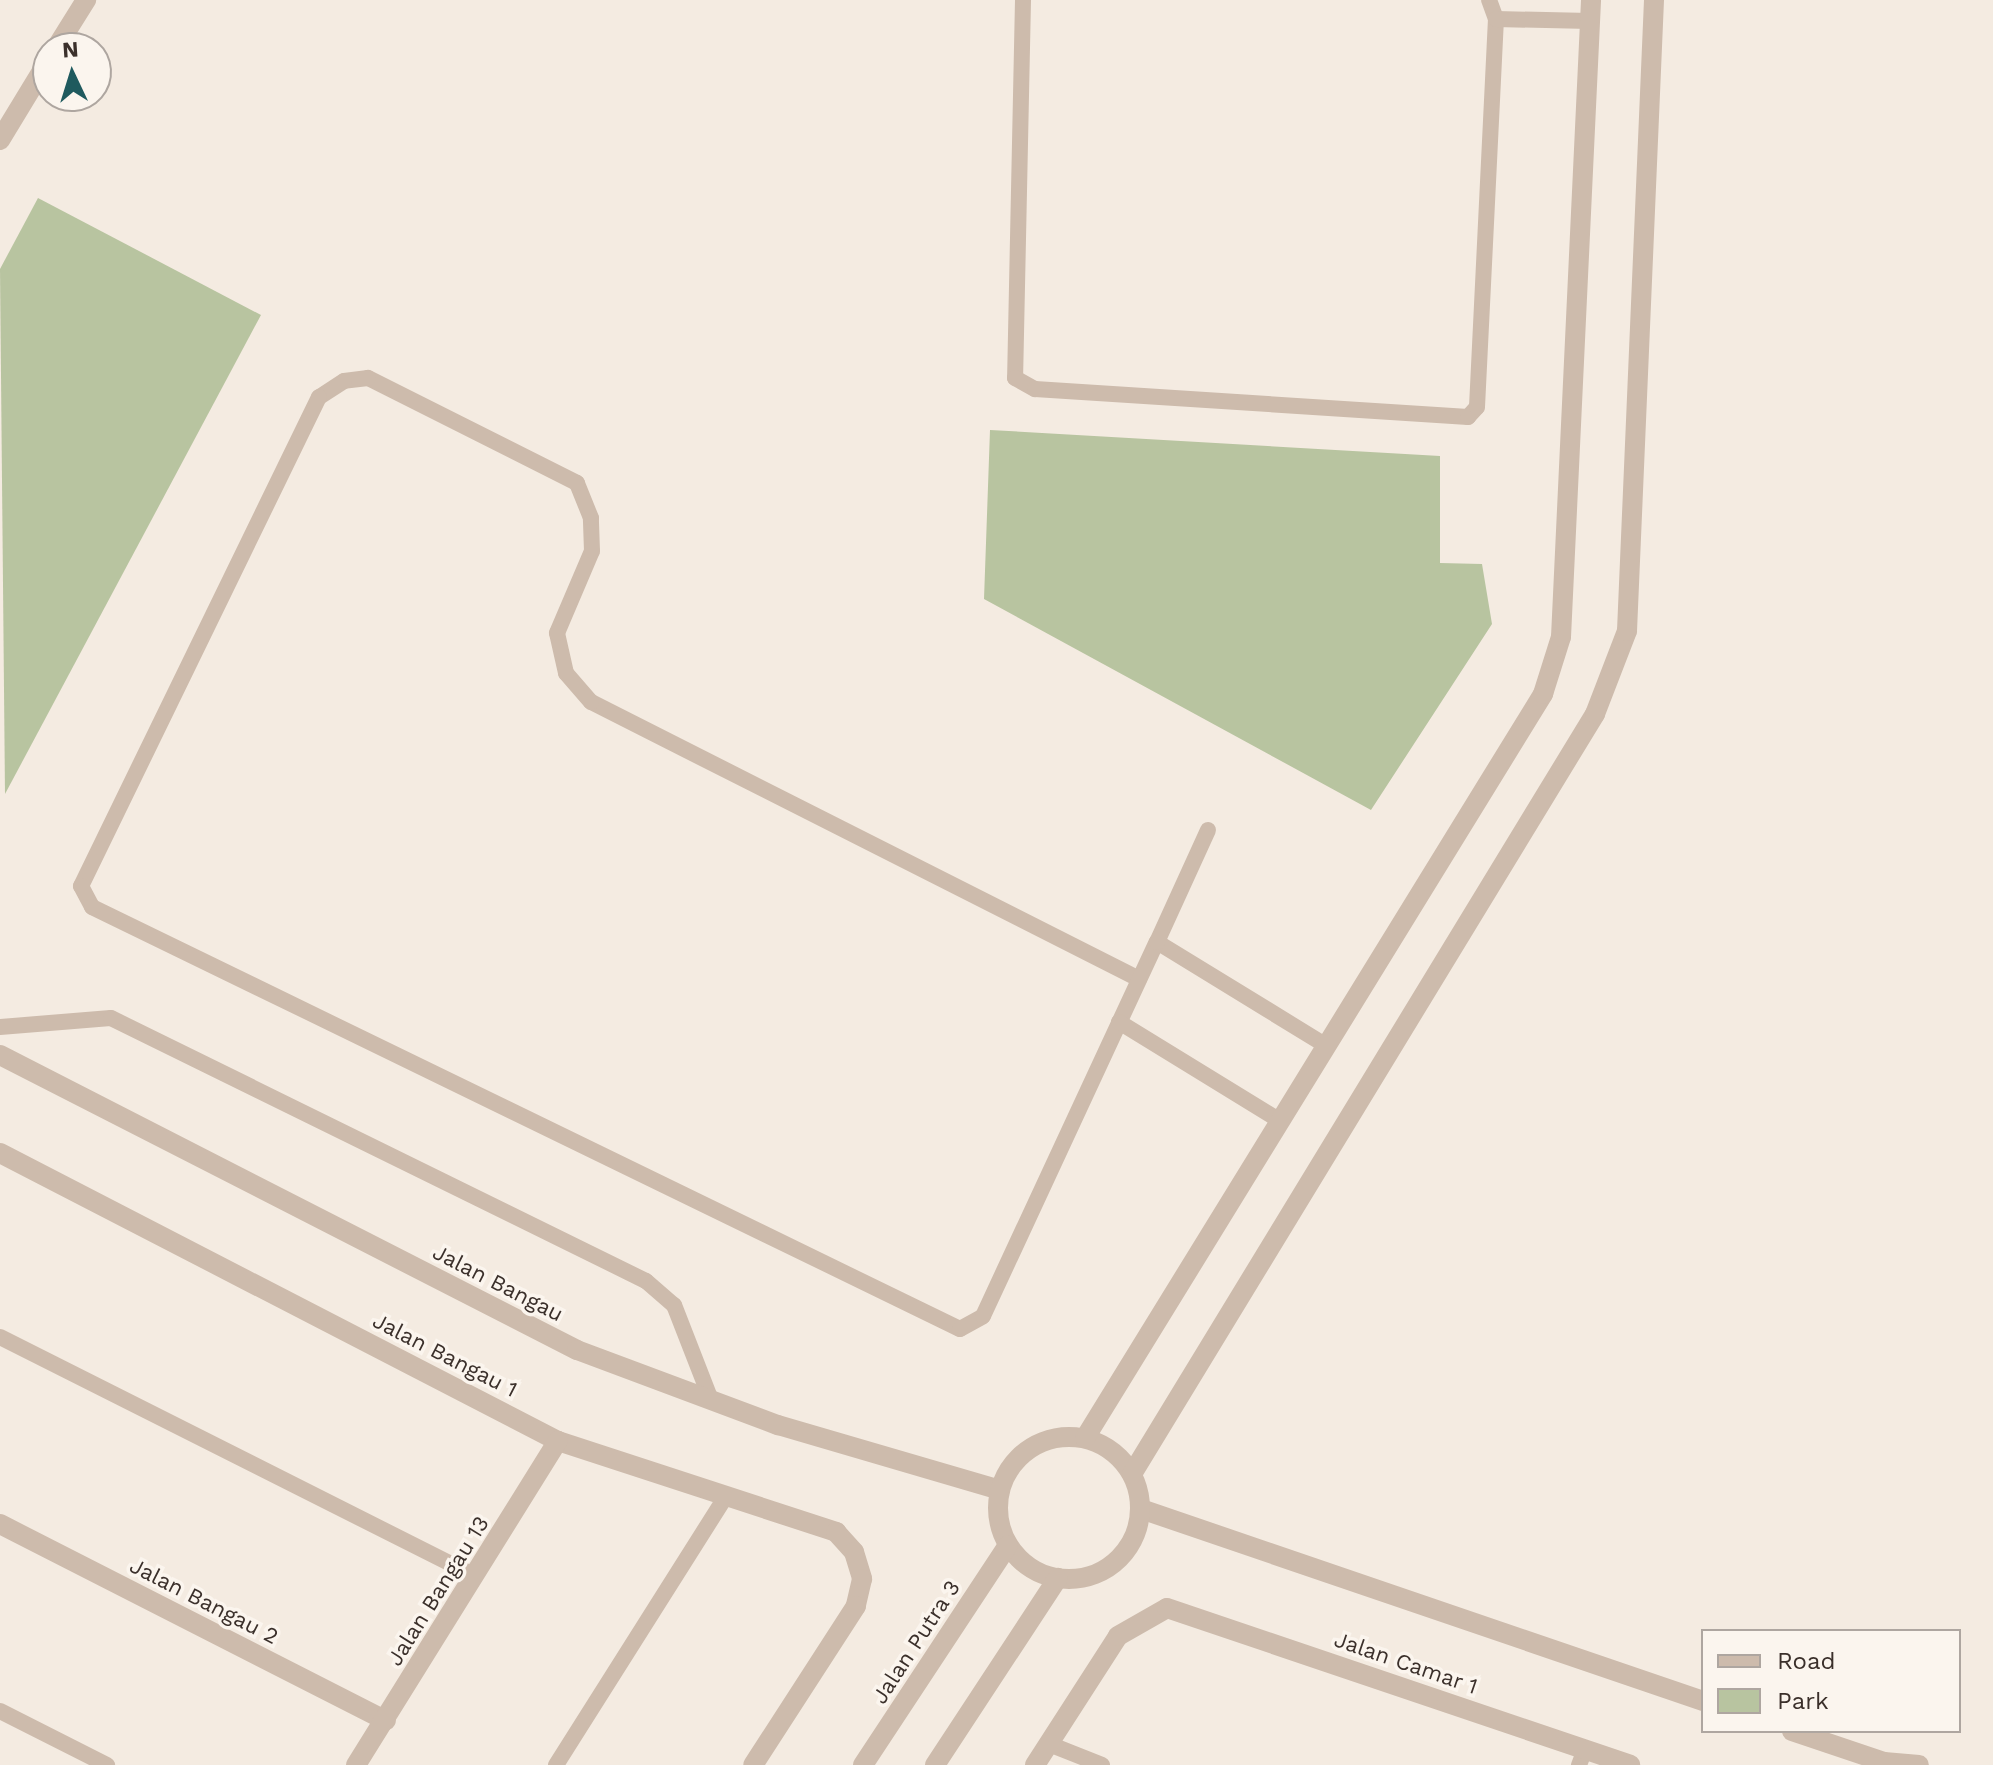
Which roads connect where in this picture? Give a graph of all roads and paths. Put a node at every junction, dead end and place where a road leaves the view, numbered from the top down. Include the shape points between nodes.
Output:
1 (86, 0) edge
2 (1023, 0) edge
3 (1489, 0) edge
4 (1591, 0) edge
5 (1654, 0) edge
6 (1496, 19) junction
7 (1590, 21) junction
8 (66, 32) edge
9 (32, 87) edge
10 (0, 140) edge
11 (1208, 830) dead end
12 (1157, 942) junction
13 (1139, 979) junction
14 (1119, 1022) junction
15 (0, 1027) edge
16 (1327, 1046) junction
17 (0, 1055) edge
18 (1279, 1120) junction
19 (0, 1153) edge
20 (0, 1337) edge
21 (711, 1400) junction
22 (1085, 1438) junction
23 (558, 1441) junction
24 (1132, 1474) junction
25 (1000, 1490) junction
26 (726, 1496) junction
27 (1141, 1509) junction
28 (0, 1524) edge
29 (1008, 1545) junction
30 (475, 1576) junction
31 (1058, 1578) junction
32 (1701, 1700) edge
33 (0, 1711) edge
34 (386, 1721) junction
35 (1798, 1733) edge
36 (1049, 1744) junction
37 (1582, 1757) edge
38 (107, 1765) edge
39 (356, 1765) edge
40 (556, 1765) edge
41 (753, 1765) edge
42 (863, 1765) edge
43 (935, 1765) edge
44 (1035, 1765) edge
45 (1102, 1765) edge
46 (1630, 1765) edge
47 (1919, 1765) edge

1 - 8 street
2 - 6 lane via 1015,378 1035,389 1468,417 1477,407
3 - 6 lane
4 - 7 street
5 - 24 street via 1627,631 1595,714
6 - 7 lane
7 - 16 street via 1561,637 1543,694
9 - 10 street
11 - 12 lane
12 - 13 lane
12 - 16 lane
13 - 14 lane
13 - 14 lane via 591,702 566,673 557,633 592,551 591,518 577,483 368,378 344,381 319,397 81,886 92,907 960,1329 983,1316
14 - 18 lane
15 - 21 lane via 111,1018 646,1281 674,1305
16 - 18 street
17 - 21 street, Jalan Bangau via 577,1350
18 - 22 street
19 - 23 street, Jalan Bangau 1
20 - 30 lane
21 - 25 street, Jalan Bangau
22 - 24 street
22 - 25 street via 1063,1437 1023,1453
23 - 26 street, Jalan Bangau 1
23 - 30 street, Jalan Bangau 13
24 - 27 street
25 - 29 street
26 - 40 lane
26 - 41 street, Jalan Bangau 1 via 836,1532 854,1552 862,1579 856,1606
27 - 31 street via 1124,1554 1105,1569
27 - 32 street
28 - 34 street, Jalan Bangau 2
29 - 31 street via 1021,1561
29 - 42 street, Jalan Putra 3
30 - 34 street, Jalan Bangau 13
31 - 43 street
33 - 38 lane
34 - 39 street, Jalan Bangau 13
35 - 47 street via 1884,1762
36 - 37 street, Jalan Camar 1 via 1118,1636 1167,1608
36 - 44 street
36 - 45 lane
37 - 46 street, Jalan Camar 1

